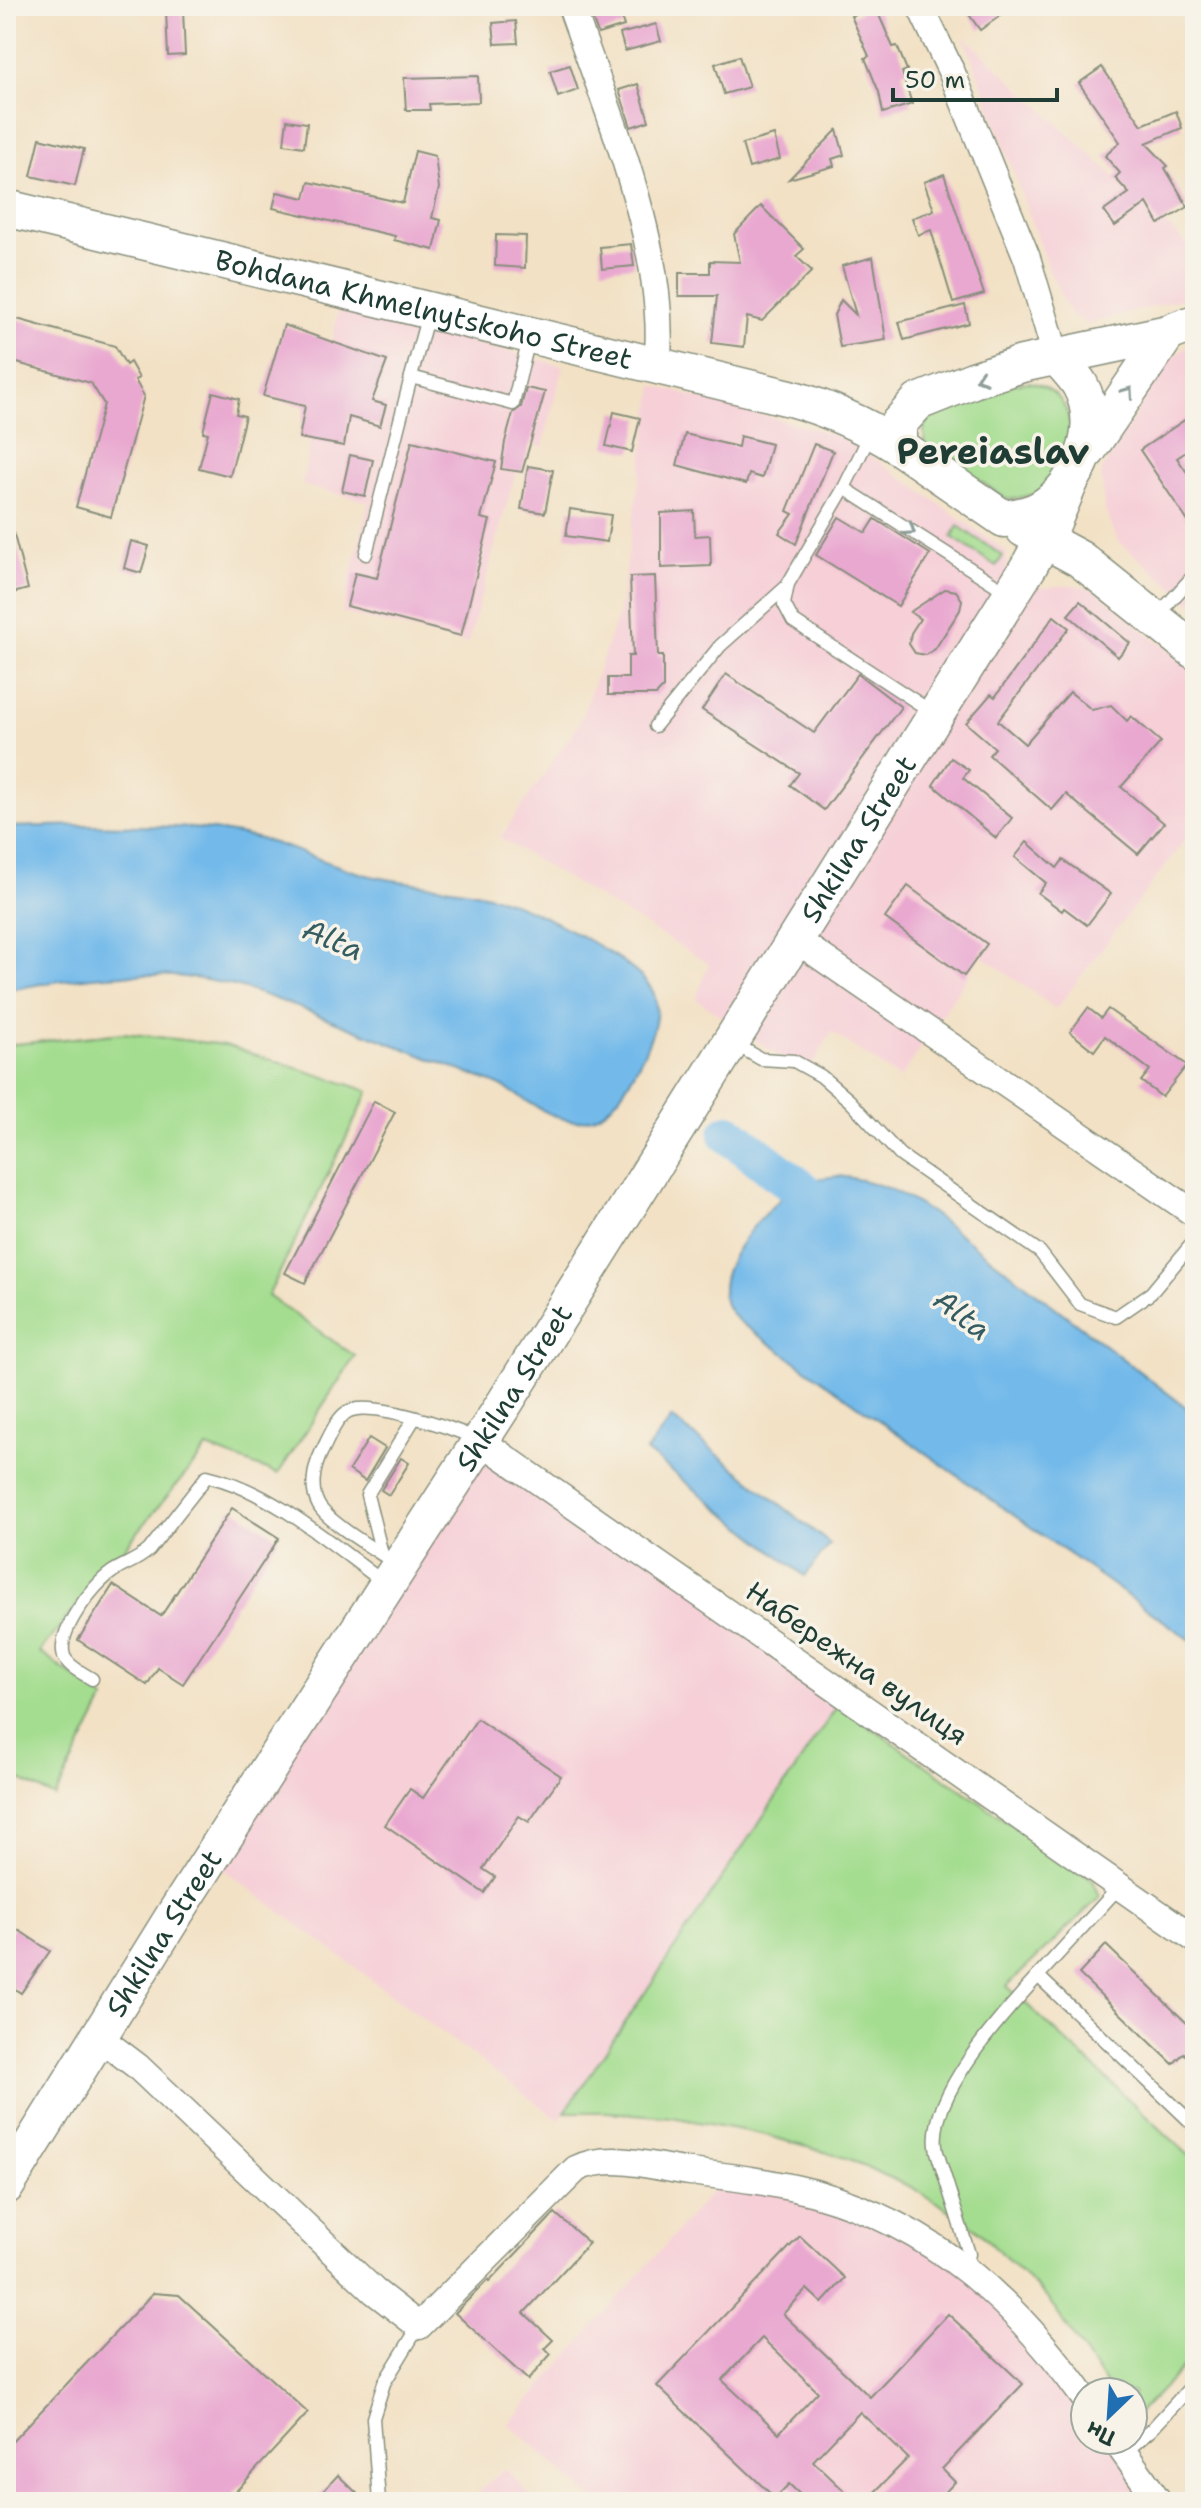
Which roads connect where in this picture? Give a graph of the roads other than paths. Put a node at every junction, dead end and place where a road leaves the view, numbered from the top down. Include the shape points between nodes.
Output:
1 (571, 6) edge
2 (920, 6) edge
3 (6, 208) edge
4 (428, 311) junction
5 (1182, 328) edge
6 (530, 336) junction
7 (1056, 356) junction
8 (657, 367) junction
9 (411, 377) junction
10 (918, 402) junction
11 (840, 414) junction
12 (885, 438) junction
13 (1080, 464) junction
14 (844, 488) junction
15 (1004, 519) junction
16 (1045, 538) junction
17 (366, 554) dead end
18 (1098, 572) junction
19 (1195, 574) edge
20 (788, 584) junction
21 (1014, 590) junction
22 (1156, 618) junction
23 (1195, 651) edge
24 (936, 715) junction
25 (655, 726) dead end
26 (795, 939) junction
27 (730, 1041) junction
28 (1195, 1214) edge
29 (1195, 1240) edge
30 (414, 1419) junction
31 (481, 1441) junction
32 (390, 1568) junction
33 (92, 1679) dead end
34 (1120, 1886) junction
35 (1195, 1939) edge
36 (1038, 1976) junction
37 (100, 2038) junction
38 (1195, 2126) edge
39 (6, 2186) edge
40 (966, 2267) junction
41 (419, 2326) junction
42 (1069, 2378) edge
43 (1195, 2382) edge
44 (1149, 2431) edge
45 (1126, 2456) edge
46 (379, 2502) edge
47 (1159, 2502) edge

1 - 8 street via 645,233 659,315
2 - 7 street via 1027,258
3 - 4 main road, Bohdana Khmelnytskoho Street
4 - 6 main road, Bohdana Khmelnytskoho Street
4 - 9 lane
5 - 7 main road, Bohdana Khmelnytskoho Street
13 -> 5 main road
6 - 8 main road, Bohdana Khmelnytskoho Street
6 - 9 lane via 513,404
7 -> 10 main road, Bohdana Khmelnytskoho Street
7 - 13 main road via 1080,385 1090,413
8 - 11 main road, Bohdana Khmelnytskoho Street
9 - 17 lane
10 - 11 main road, Bohdana Khmelnytskoho Street
10 - 12 main road
11 - 12 main road, Bohdana Khmelnytskoho Street
12 - 14 lane
12 - 15 main road, Bohdana Khmelnytskoho Street
13 - 15 main road via 1040,509
13 - 16 main road, Shkilna Street
13 - 18 main road via 1076,522
14 - 20 lane
14 -> 21 lane
15 - 16 main road
15 - 21 main road via 1013,548
16 - 18 main road
16 - 21 main road, Shkilna Street
18 - 21 main road via 1056,569
18 - 22 main road
19 - 22 lane
20 - 24 lane via 784,604 793,621
20 - 25 lane via 720,646
21 - 24 main road, Shkilna Street
22 - 23 main road
24 - 26 main road, Shkilna Street
26 - 27 main road, Shkilna Street
26 - 28 street
27 - 29 lane via 761,1059 794,1061 821,1076 900,1155 1040,1252 1080,1304 1116,1317 1151,1293
27 - 31 main road, Shkilna Street
30 - 31 lane
30 - 32 lane via 367,1495
30 - 32 lane via 363,1407 346,1413 315,1471 320,1508
31 - 32 main road, Shkilna Street
31 - 34 street, Набережна вулиця
32 - 33 lane via 240,1485 207,1476 149,1550 103,1579 72,1619 64,1657
32 - 37 main road, Shkilna Street
34 - 35 street, Набережна вулиця
34 - 36 lane
36 - 38 lane
36 - 40 lane via 972,2055 936,2131 937,2152 969,2254
37 - 39 main road, Shkilna Street
37 - 41 street via 149,2077 374,2291
40 - 41 street via 896,2226 818,2194 602,2161 576,2169
40 - 42 street via 1037,2336
41 - 46 lane via 384,2383 373,2418
43 - 44 lane
45 - 47 street

